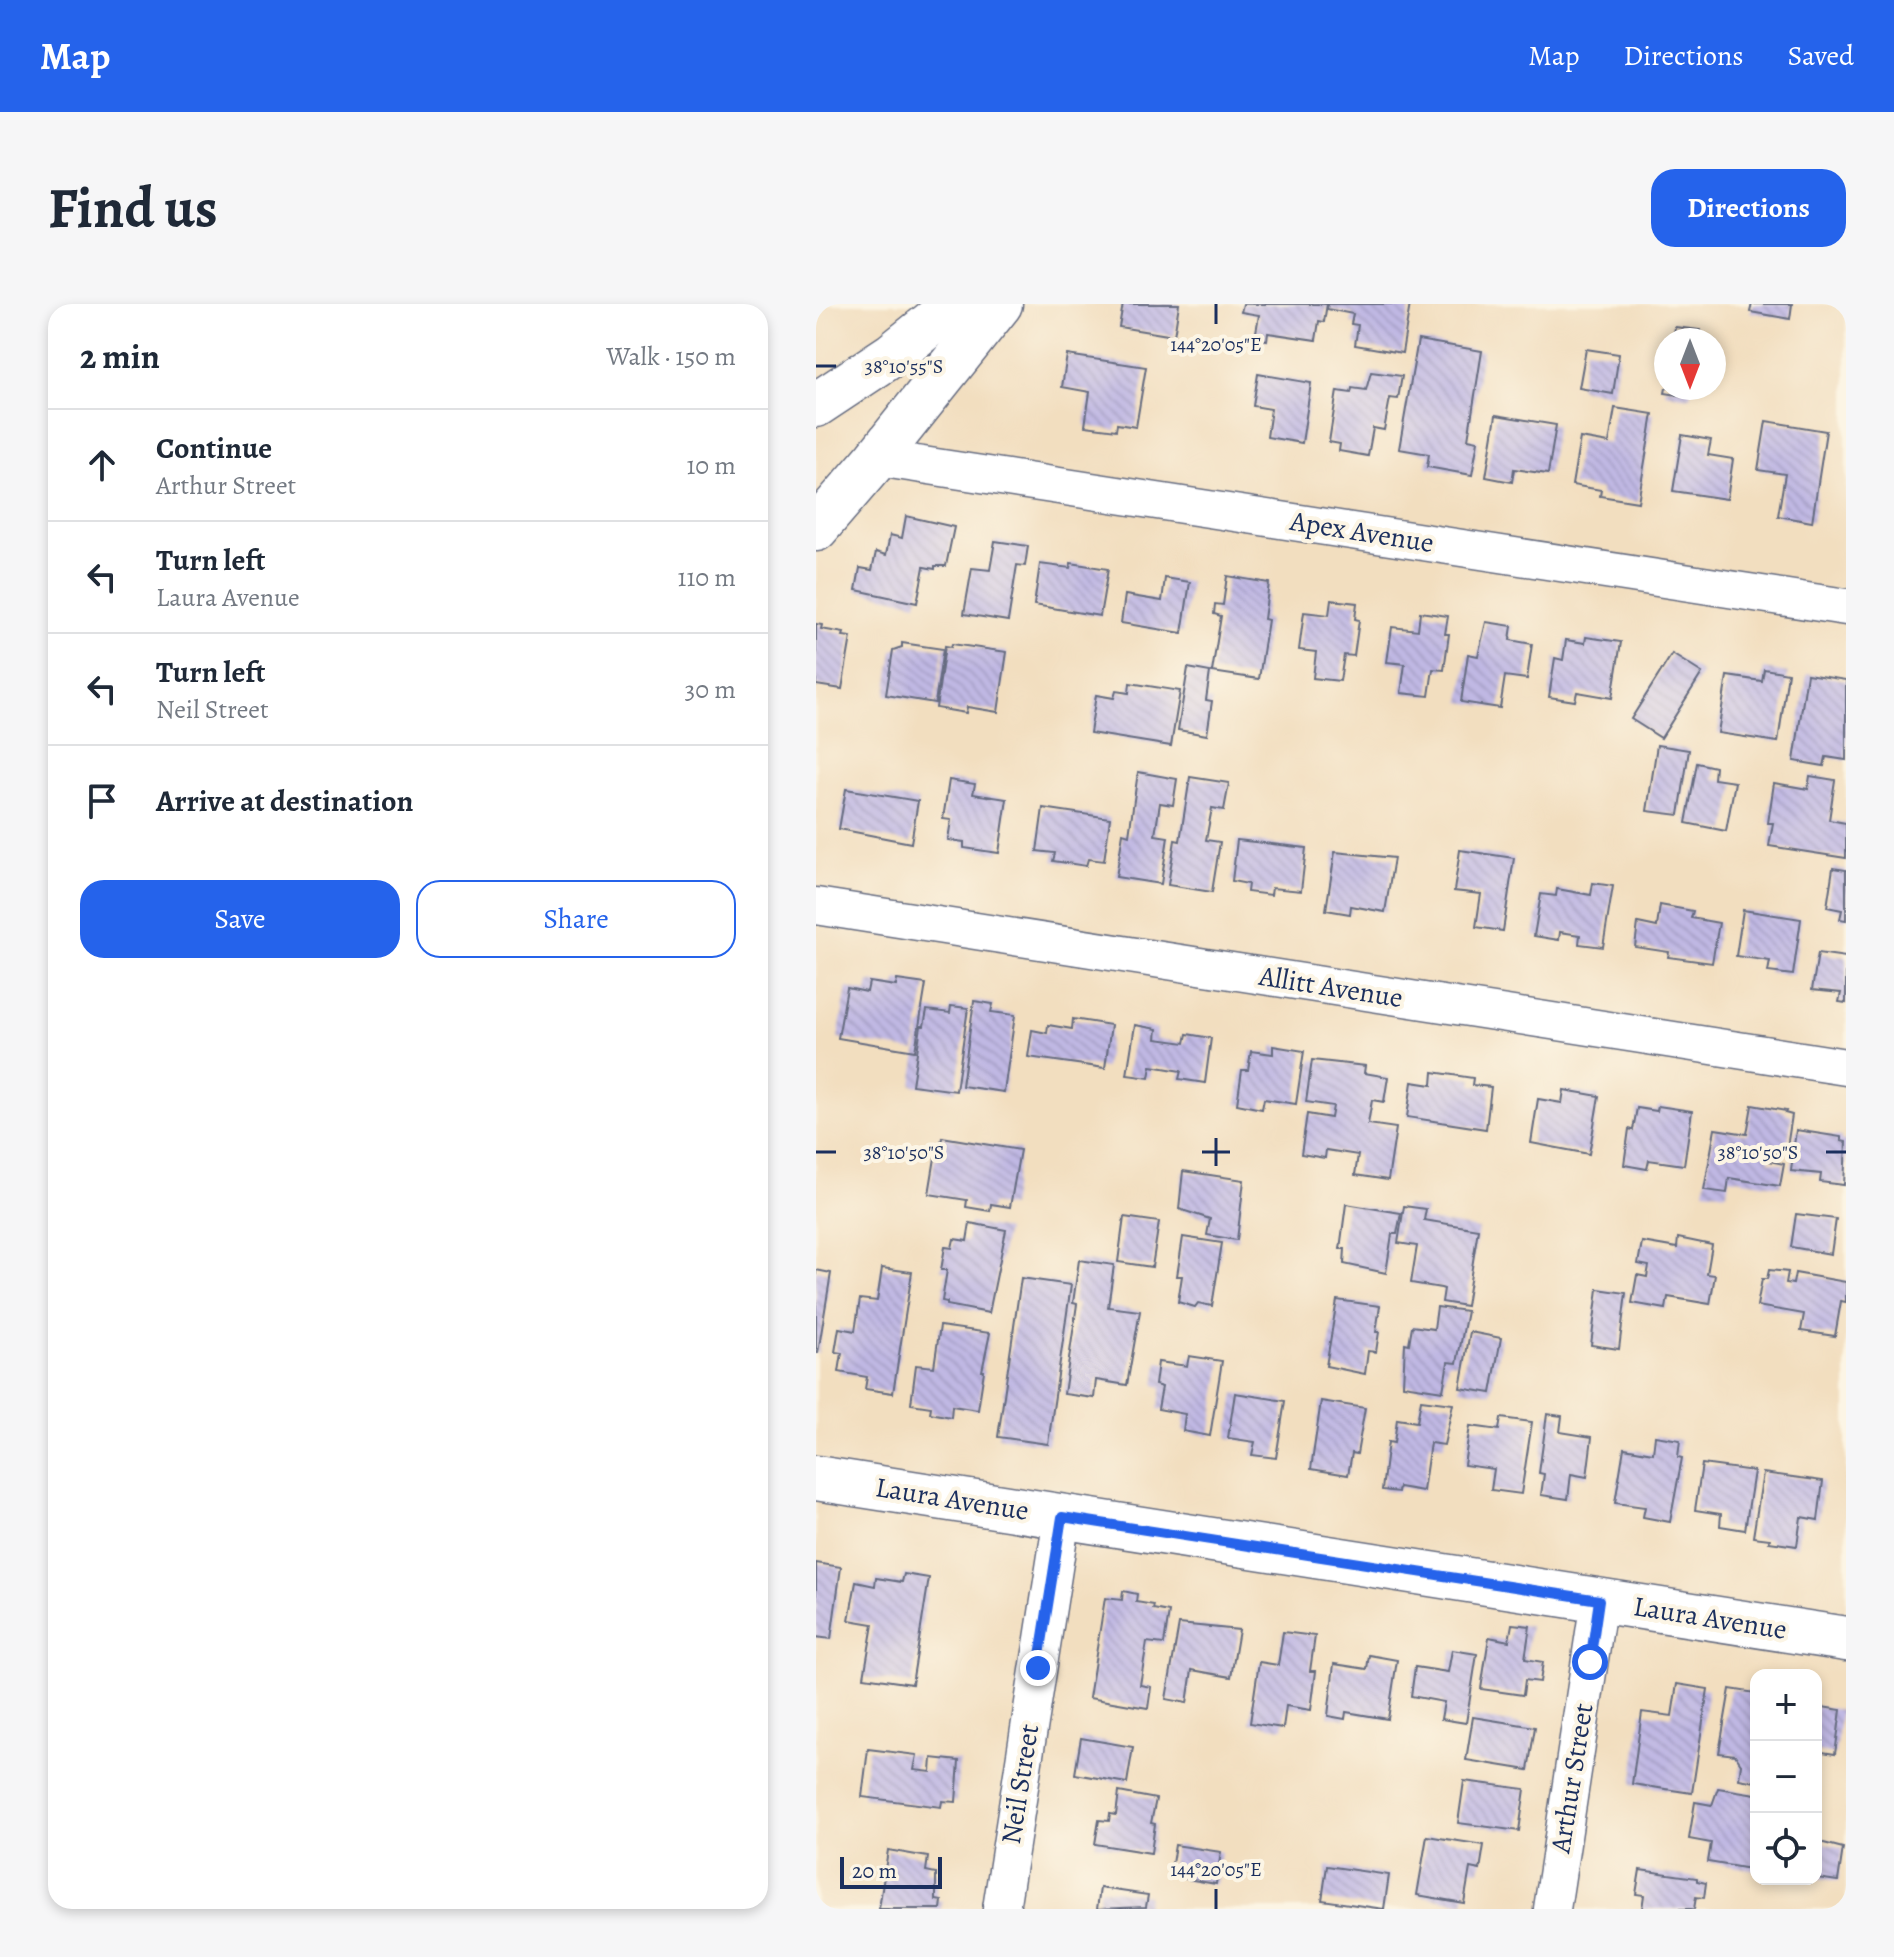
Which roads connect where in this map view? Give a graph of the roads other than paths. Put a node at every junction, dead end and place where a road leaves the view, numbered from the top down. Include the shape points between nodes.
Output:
1 (955, 304) edge
2 (1000, 304) edge
3 (816, 405) edge
4 (877, 458) junction
5 (816, 529) edge
6 (1846, 607) edge
7 (816, 906) edge
8 (1846, 1067) edge
9 (816, 1478) edge
10 (1062, 1517) junction
11 (1599, 1600) junction
12 (1846, 1639) edge
13 (1001, 1909) edge
14 (1552, 1909) edge

1 - 3 main road via 893,354
2 - 4 main road
4 - 5 main road
4 - 6 street, Apex Avenue
7 - 8 street, Allitt Avenue
9 - 10 main road, Laura Avenue
10 - 11 main road, Laura Avenue
10 - 13 street, Neil Street
11 - 12 main road, Laura Avenue
11 - 14 street, Arthur Street

